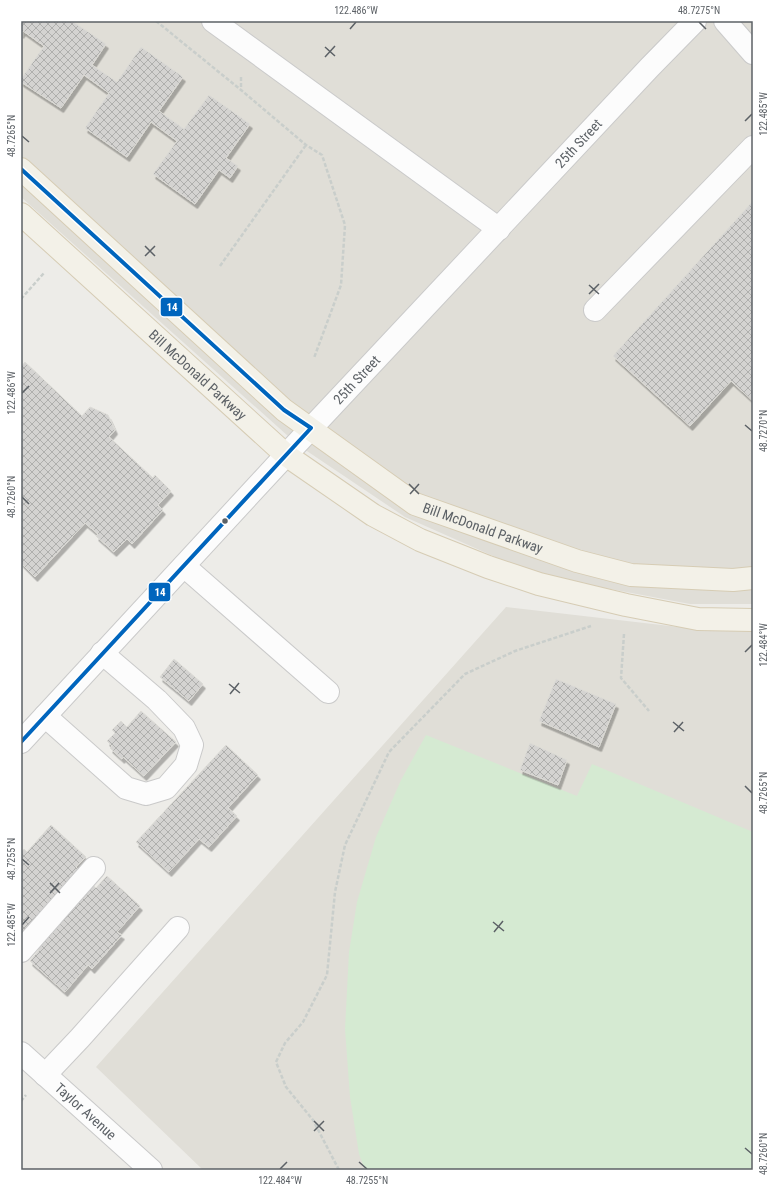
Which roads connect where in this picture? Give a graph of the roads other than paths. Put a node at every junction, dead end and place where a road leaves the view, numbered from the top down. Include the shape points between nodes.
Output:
1 (213, 21) edge
2 (695, 21) edge
3 (724, 21) edge
4 (753, 53) edge
5 (753, 147) edge
6 (21, 169) edge
7 (21, 214) edge
8 (499, 229) junction
9 (595, 310) dead end
10 (311, 428) junction
11 (286, 455) junction
12 (184, 566) junction
13 (753, 578) edge
14 (753, 620) edge
15 (102, 653) junction
16 (328, 692) dead end
17 (45, 716) junction
18 (21, 742) edge
19 (94, 868) dead end
20 (178, 928) dead end
21 (21, 951) edge
22 (21, 1053) edge
23 (45, 1075) junction
24 (151, 1170) edge

1 - 8 street
2 - 8 street, 25th Street
3 - 4 street
5 - 9 street
6 - 10 main road, Bill McDonald Parkway via 284,410
7 - 11 main road, Bill McDonald Parkway
8 - 10 street, 25th Street
10 - 11 street, 25th Street
10 - 13 main road, Bill McDonald Parkway via 415,504 569,558 631,575 732,580
11 - 12 street, 25th Street
11 - 14 main road, Bill McDonald Parkway via 373,515 420,540 488,567 539,584 626,605 698,619
12 - 15 street, 25th Street
12 - 16 street
15 - 17 street, 25th Street
15 - 17 street via 157,700 184,728 192,745 186,765 166,788 146,794 126,788
17 - 18 street, 25th Street
19 - 21 street
20 - 23 street
22 - 23 street, Taylor Avenue
23 - 24 street, Taylor Avenue

